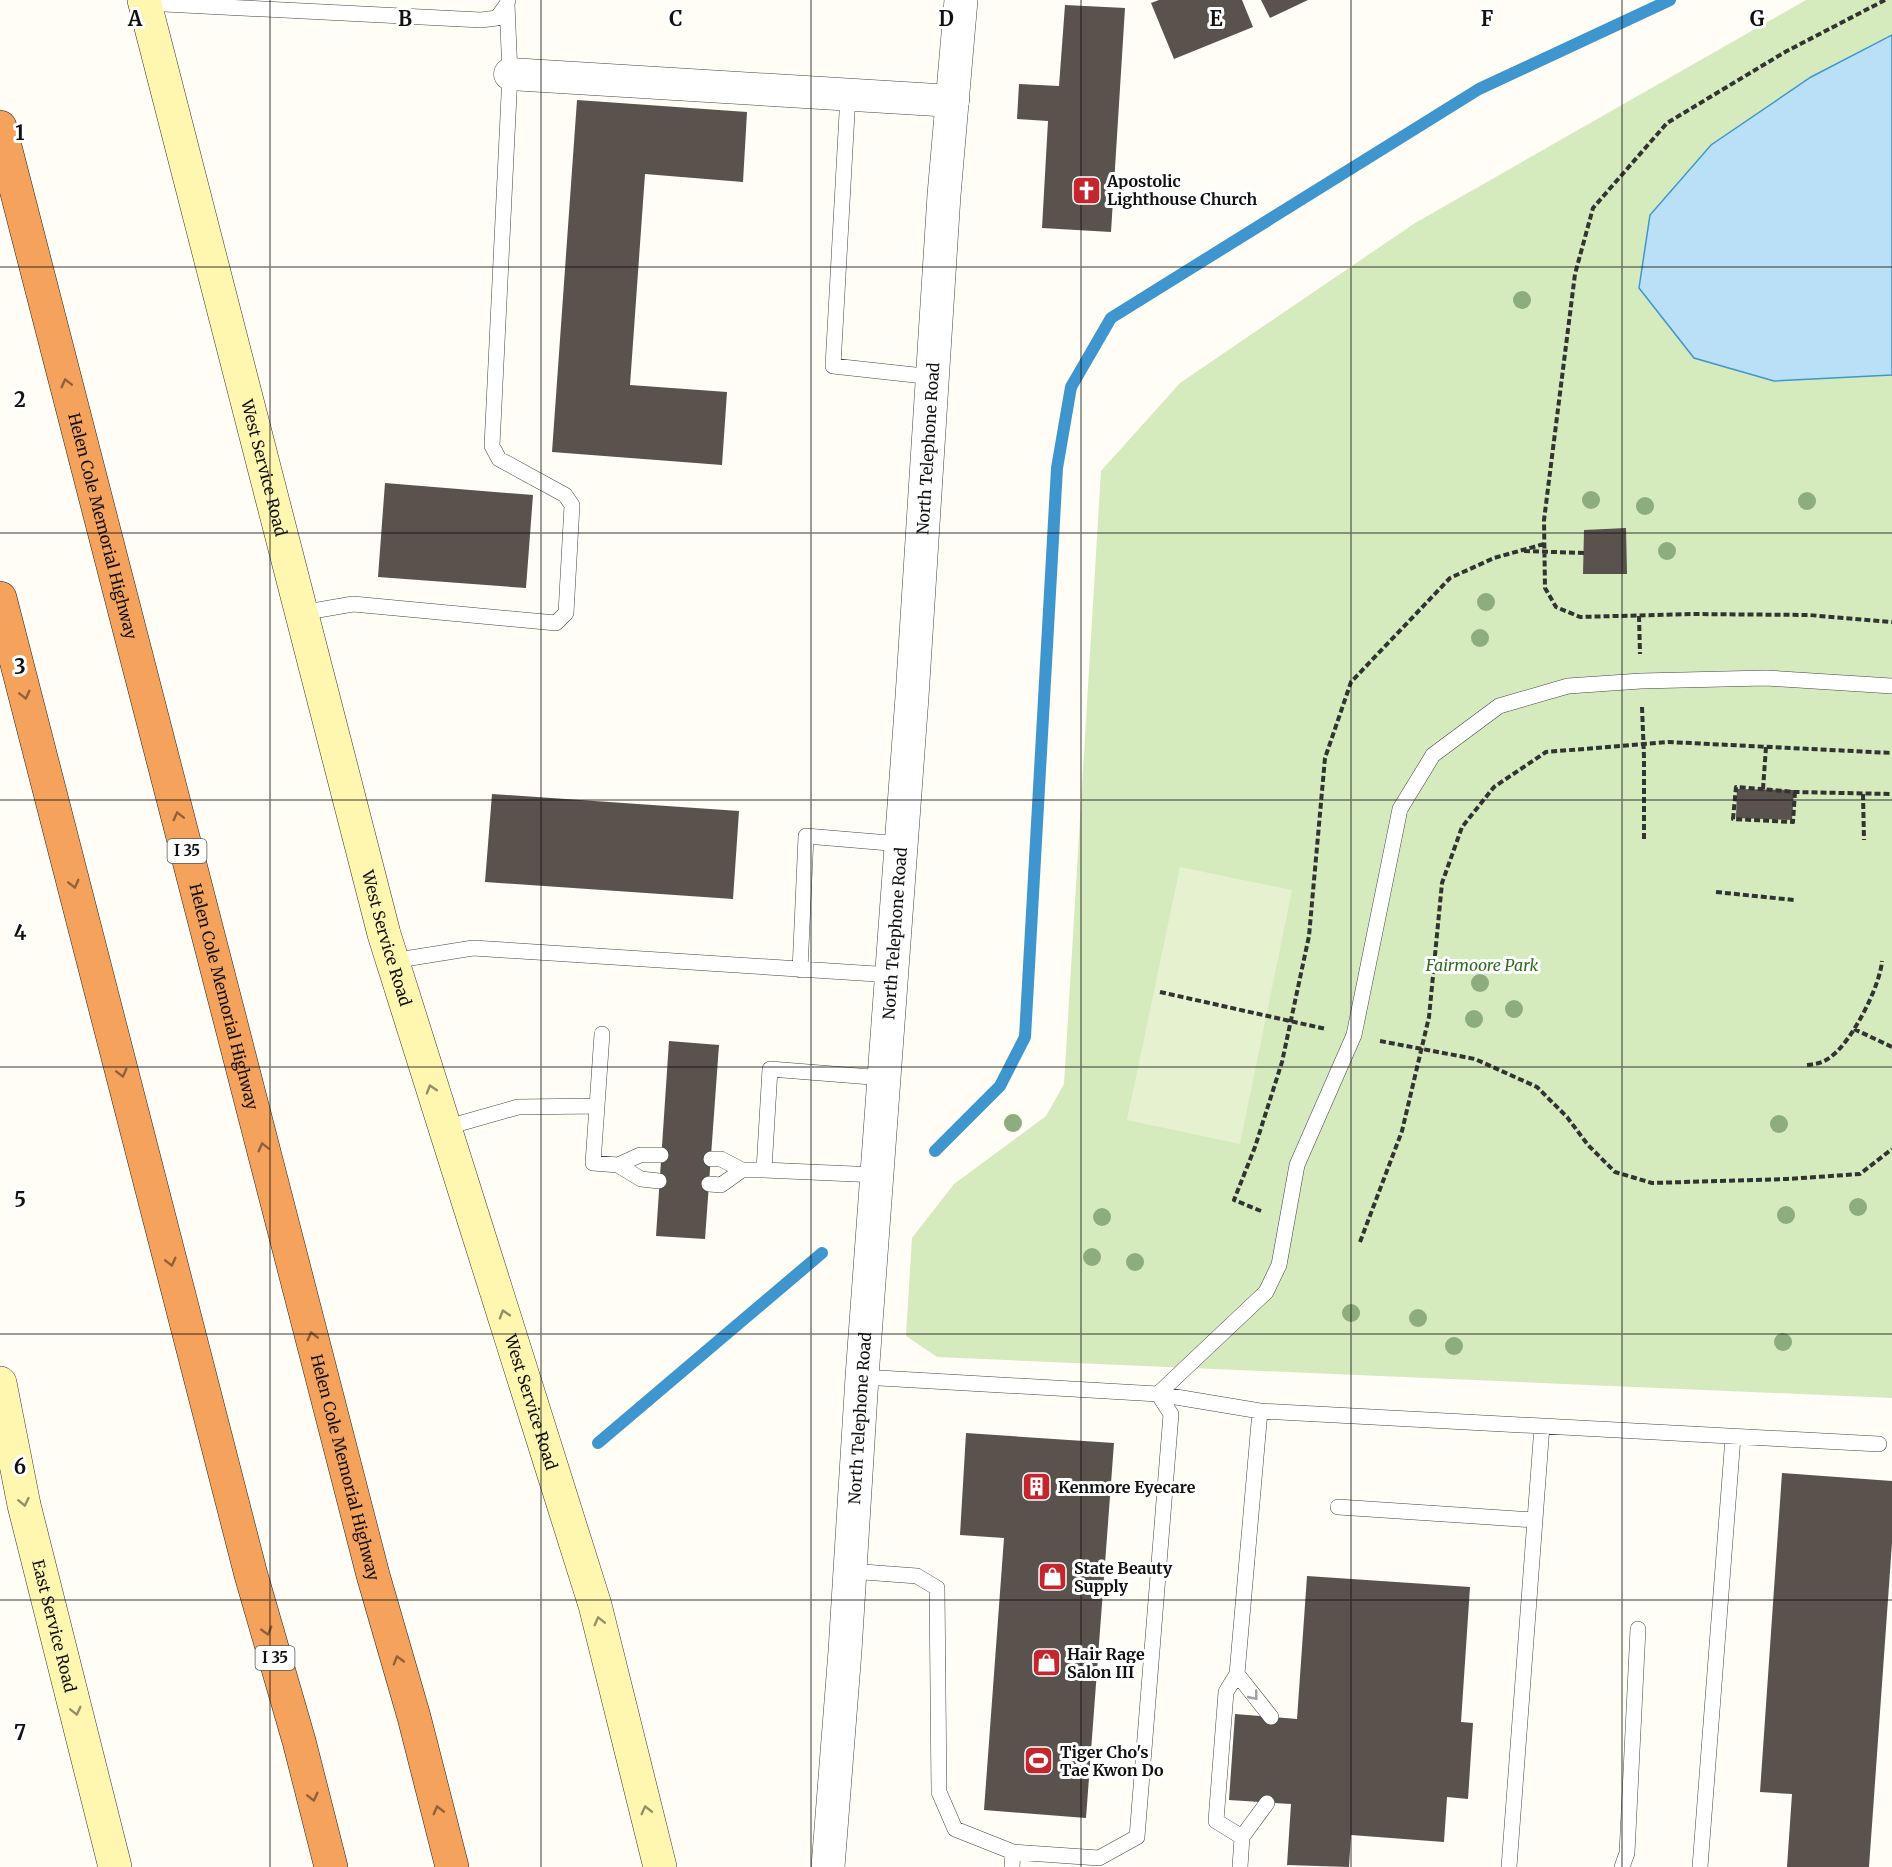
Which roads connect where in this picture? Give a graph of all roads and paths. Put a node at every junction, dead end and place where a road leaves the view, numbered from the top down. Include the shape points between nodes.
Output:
1 (961, 0) edge
2 (1886, 0) edge
3 (144, 2) edge
4 (508, 2) edge
5 (510, 74) junction
6 (848, 95) junction
7 (952, 101) junction
8 (0, 127) edge
9 (933, 376) junction
10 (1544, 544) junction
11 (1520, 551) junction
12 (1544, 552) junction
13 (1584, 553) dead end
14 (0, 598) edge
15 (301, 613) junction
16 (1639, 616) junction
17 (1892, 622) edge
18 (1641, 657) dead end
19 (1892, 686) edge
20 (1642, 702) dead end
21 (1642, 744) junction
22 (1766, 747) junction
23 (1892, 753) edge
24 (1764, 789) junction
25 (1796, 792) junction
26 (1863, 794) junction
27 (1892, 794) edge
28 (1864, 840) dead end
29 (1644, 841) dead end
30 (901, 844) junction
31 (1716, 892) dead end
32 (1794, 900) dead end
33 (392, 961) junction
34 (1882, 961) dead end
35 (800, 970) junction
36 (892, 975) junction
37 (1160, 992) dead end
38 (1291, 1021) junction
39 (1854, 1029) junction
40 (1331, 1030) dead end
41 (602, 1034) dead end
42 (1379, 1041) dead end
43 (1892, 1047) edge
44 (1421, 1049) junction
45 (1807, 1065) dead end
46 (884, 1078) junction
47 (597, 1106) junction
48 (444, 1128) junction
49 (1892, 1149) edge
50 (661, 1155) dead end
51 (711, 1159) dead end
52 (618, 1165) junction
53 (742, 1170) junction
54 (764, 1170) junction
55 (660, 1181) dead end
56 (709, 1184) dead end
57 (876, 1185) junction
58 (1268, 1214) dead end
59 (1360, 1242) dead end
60 (862, 1377) junction
61 (0, 1383) edge
62 (1158, 1394) junction
63 (1260, 1411) junction
64 (1542, 1426) junction
65 (1733, 1437) junction
66 (1879, 1444) dead end
67 (1338, 1507) dead end
68 (1535, 1520) junction
69 (850, 1571) junction
70 (1638, 1629) dead end
71 (1236, 1674) junction
72 (1271, 1717) dead end
73 (1267, 1803) dead end
74 (1242, 1838) junction
75 (1012, 1860) edge
76 (116, 1867) edge
77 (331, 1867) edge
78 (452, 1867) edge
79 (660, 1867) edge
80 (828, 1867) edge
81 (1240, 1867) edge
82 (1509, 1867) edge
83 (1623, 1867) edge
84 (1700, 1867) edge

1 - 7 street, North Telephone Road
2 - 10 path via 1785,52 1667,123 1593,208 1575,274
3 - 4 lane via 481,20 498,18
3 - 15 main road, West Service Road
4 - 5 lane
5 - 6 street
5 - 15 lane via 492,446 499,459 565,495 572,505 566,613 556,623 353,604
6 - 7 street
6 - 9 lane via 833,366
7 - 9 street, North Telephone Road
78 -> 8 highway, Helen Cole Memorial Highway / I 35 via 373,1575
9 - 30 street, North Telephone Road
10 - 11 path
10 - 12 path
11 - 12 path
11 - 38 path via 1450,578 1351,682 1325,758 1309,936
12 - 13 path
12 - 16 path via 1545,588 1556,607 1580,616
14 -> 77 highway, I 35 via 251,1575
15 - 33 main road, West Service Road
16 - 17 path via 1809,615
16 - 18 path
19 - 62 lane via 1766,678 1568,686 1499,706 1433,755 1400,809 1354,1035 1297,1165 1279,1265 1266,1292
20 - 21 path
21 - 22 path
21 - 29 path
21 - 44 path via 1546,752 1494,787 1462,827 1442,883 1429,1017
22 - 23 path
22 - 24 path
24 - 25 path
24 - 25 path via 1736,787 1733,819 1793,822
25 - 26 path
26 - 27 path
26 - 28 path
30 - 35 lane via 806,836
30 - 36 street, North Telephone Road
31 - 32 path
33 - 35 lane via 473,948
48 -> 33 main road, West Service Road
34 - 39 path via 1881,972
35 - 36 lane
36 - 46 street, North Telephone Road
37 - 38 path
38 - 40 path
38 - 58 path via 1256,1147 1234,1200
39 - 43 path
39 - 45 path via 1834,1054 1819,1064
41 - 47 lane
42 - 44 path
44 - 49 path via 1475,1059 1537,1087 1615,1172 1652,1183 1860,1174
44 - 59 path via 1402,1131
46 - 54 lane via 770,1069
46 - 57 street, North Telephone Road
47 - 48 lane via 518,1107
47 - 52 lane via 593,1163
79 -> 48 main road, West Service Road via 595,1605
50 - 52 lane via 640,1155
51 - 53 lane
52 - 55 lane via 641,1179
53 - 54 lane
53 - 56 lane via 721,1185
54 - 57 lane
57 - 60 street, North Telephone Road
60 - 62 lane
60 - 69 street, North Telephone Road
61 -> 76 main road, East Service Road via 24,1505
62 - 63 lane
62 - 75 lane via 1172,1414 1137,1837 1099,1858
63 - 64 lane
63 - 71 lane
64 - 65 lane
64 - 68 lane
65 - 66 lane
65 - 84 lane
67 - 68 lane
68 - 82 lane
69 - 75 lane via 917,1576 937,1588 939,1792 955,1829
69 - 80 street, North Telephone Road
70 - 83 lane via 1628,1853
71 -> 72 lane
71 - 74 lane via 1226,1692 1216,1821
73 - 74 lane
74 - 81 lane

